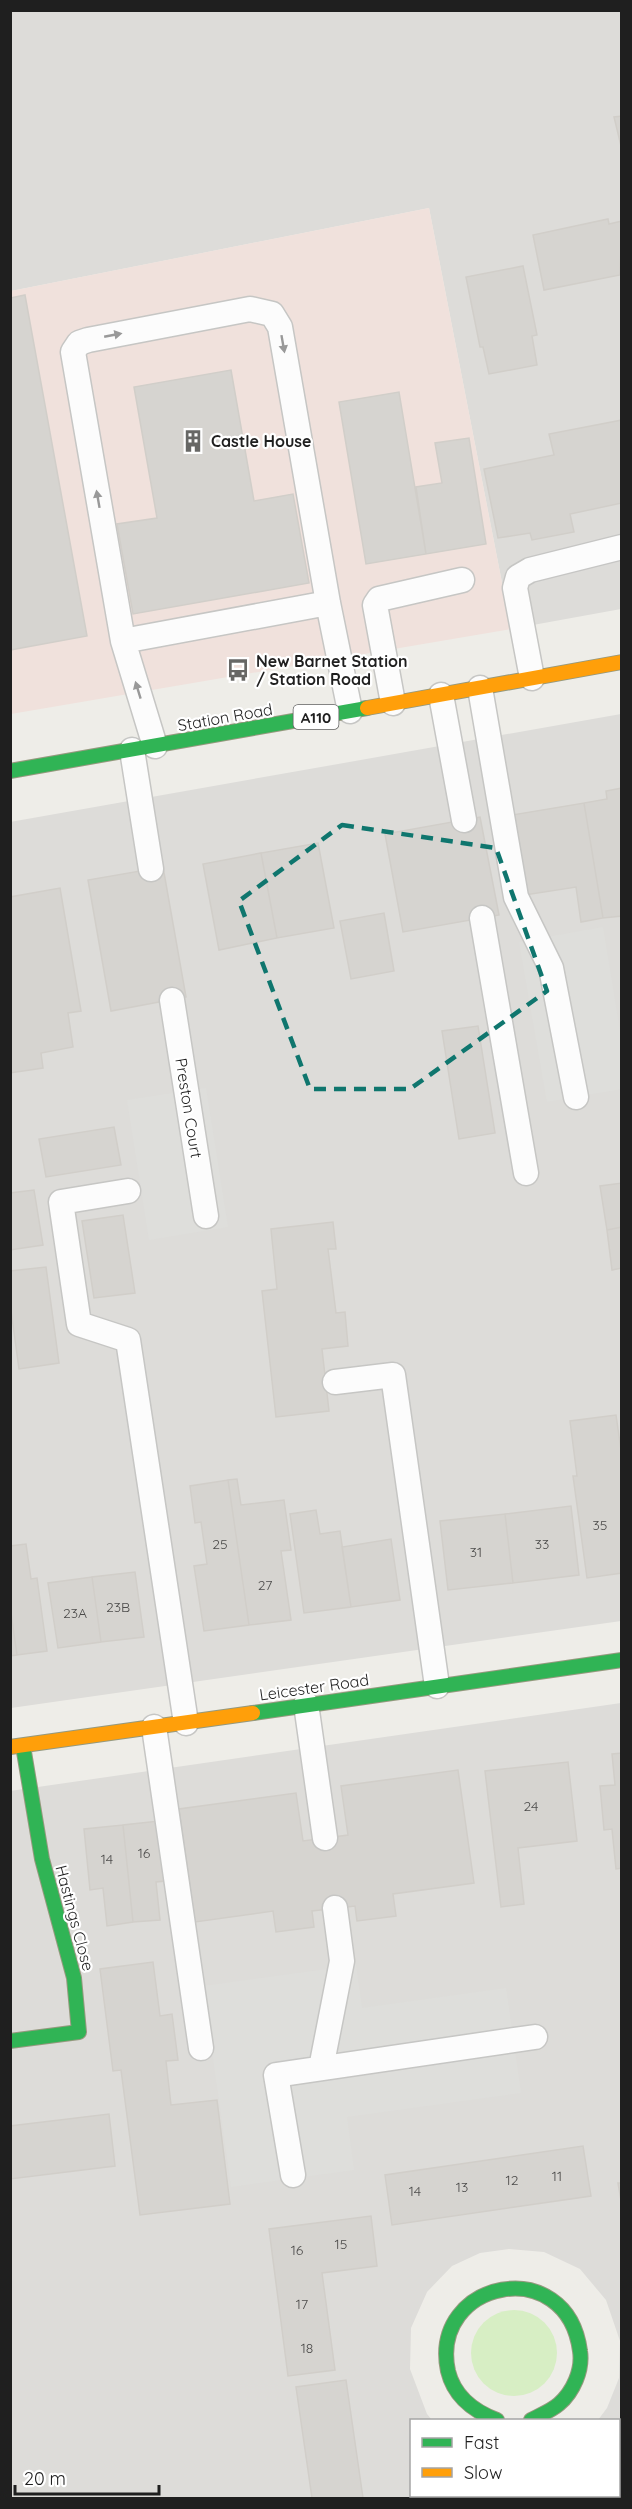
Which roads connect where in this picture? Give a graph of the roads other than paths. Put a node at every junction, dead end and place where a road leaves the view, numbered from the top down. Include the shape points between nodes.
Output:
1 (621, 548) edge
2 (462, 580) dead end
3 (328, 603) junction
4 (123, 641) junction
5 (621, 662) edge
6 (532, 678) junction
7 (480, 688) junction
8 (441, 695) junction
9 (393, 703) junction
10 (350, 711) junction
11 (144, 748) junction
12 (10, 771) edge
13 (464, 819) dead end
14 (151, 869) dead end
15 (482, 918) dead end
16 (172, 1000) dead end
17 (576, 1097) dead end
18 (526, 1173) dead end
19 (128, 1191) dead end
20 (206, 1216) dead end
21 (335, 1382) dead end
22 (621, 1660) edge
23 (437, 1686) junction
24 (306, 1704) junction
25 (186, 1723) junction
26 (154, 1727) junction
27 (17, 1747) edge
28 (325, 1838) dead end
29 (335, 1908) dead end
30 (535, 2037) dead end
31 (10, 2041) edge
32 (201, 2048) dead end
33 (321, 2068) junction
34 (293, 2175) dead end
35 (491, 2419) edge
36 (536, 2419) edge

1 - 6 lane via 530,570 518,577 515,588
2 - 9 lane via 379,599 375,605
3 - 4 lane
4 -> 3 lane via 73,352 79,343 88,340 238,311 262,310 272,314 280,327
3 - 10 lane
11 -> 4 lane
5 - 6 street, Station Road / A110
6 - 7 street, Station Road / A110
7 - 8 street, Station Road / A110
7 - 17 lane via 516,897 551,968
8 - 9 street, Station Road / A110
8 - 13 lane
9 - 10 street, Station Road / A110
10 - 11 street, Station Road / A110
11 - 12 street, Station Road / A110
11 - 14 lane
15 - 18 lane
16 - 20 lane, Preston Court
19 - 25 lane via 61,1202 79,1324 128,1340
21 - 23 lane via 393,1375
22 - 23 street, Leicester Road
23 - 24 street, Leicester Road
24 - 25 street, Leicester Road
24 - 28 lane
25 - 26 street, Leicester Road
26 - 27 street, Leicester Road
26 - 32 lane
27 - 31 street, Hastings Close via 74,1978 79,2032
29 - 33 lane via 342,1961
30 - 33 lane
33 - 34 lane via 276,2074
35 - 36 street via 466,2404 453,2386 446,2344 453,2324 466,2307 483,2294 504,2288 527,2289 550,2297 567,2313 579,2333 582,2356 578,2380 566,2400

